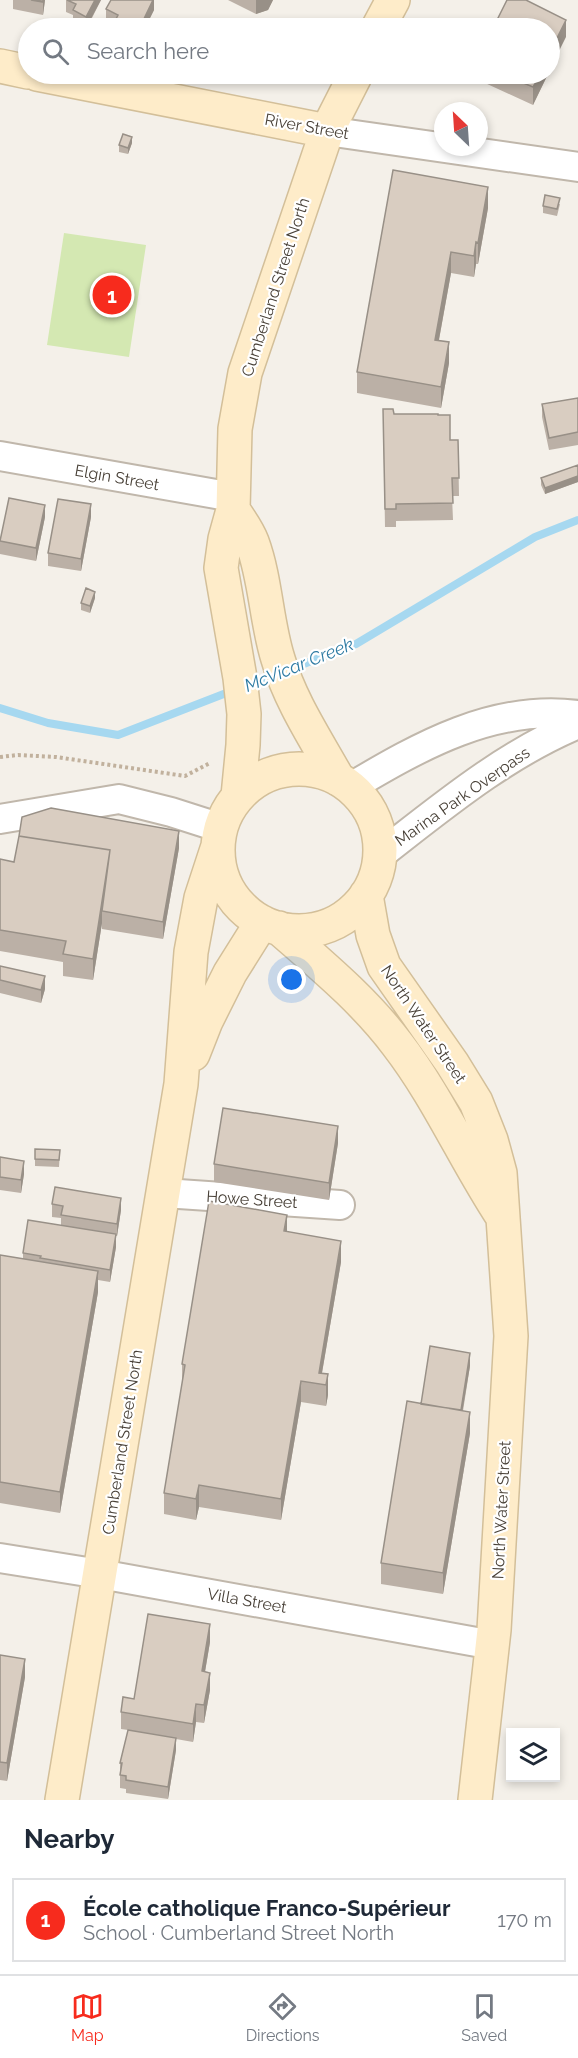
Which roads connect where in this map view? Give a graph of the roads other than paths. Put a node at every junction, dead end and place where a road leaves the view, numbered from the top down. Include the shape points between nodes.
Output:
1 (393, 0) edge
2 (383, 18) edge
3 (0, 66) edge
4 (18, 70) edge
5 (88, 84) edge
6 (351, 84) edge
7 (327, 131) junction
8 (578, 167) edge
9 (0, 456) edge
10 (233, 504) junction
11 (578, 715) edge
12 (578, 724) edge
13 (345, 783) junction
14 (238, 796) junction
15 (0, 819) edge
16 (219, 837) junction
17 (380, 855) junction
18 (366, 895) junction
19 (271, 925) junction
20 (181, 1084) junction
21 (164, 1193) junction
22 (340, 1205) dead end
23 (504, 1220) junction
24 (0, 1558) edge
25 (100, 1574) junction
26 (493, 1645) junction
27 (62, 1800) edge
28 (475, 1800) edge

1 - 2 main road
3 - 4 main road
5 - 7 main road, River Street
6 - 7 main road, Cumberland Street North
7 - 8 street, River Street
7 - 10 main road, Cumberland Street North via 245,373 235,429
9 - 10 street, Elgin Street
10 - 13 main road via 252,539 259,562 278,660 297,702
10 - 14 main road, Cumberland Street North via 221,568 240,678 243,729
11 - 13 street via 509,716 479,724
12 - 17 street, Marina Park Overpass via 523,750 483,776
13 - 14 main road via 322,772 285,770 252,783
13 - 17 main road via 364,801 373,817
14 - 16 main road
15 - 16 street via 118,799 171,812
16 - 19 main road via 219,864 234,898 247,912
16 - 20 main road, Cumberland Street North via 201,898 191,952
17 - 18 main road
18 - 19 main road via 345,916 318,928 299,931
18 - 23 main road, North Water Street via 372,935 384,966 476,1102 500,1173
19 - 20 main road, Cumberland Street North via 221,989
19 - 23 main road, North Water Street via 351,993 396,1042 428,1088 478,1181
20 - 21 main road, Cumberland Street North
21 - 22 street, Howe Street
21 - 25 main road, Cumberland Street North
23 - 26 main road, North Water Street via 511,1336
24 - 25 street, Villa Street
25 - 26 street, Villa Street
25 - 27 main road, Cumberland Street North
26 - 28 main road, North Water Street

